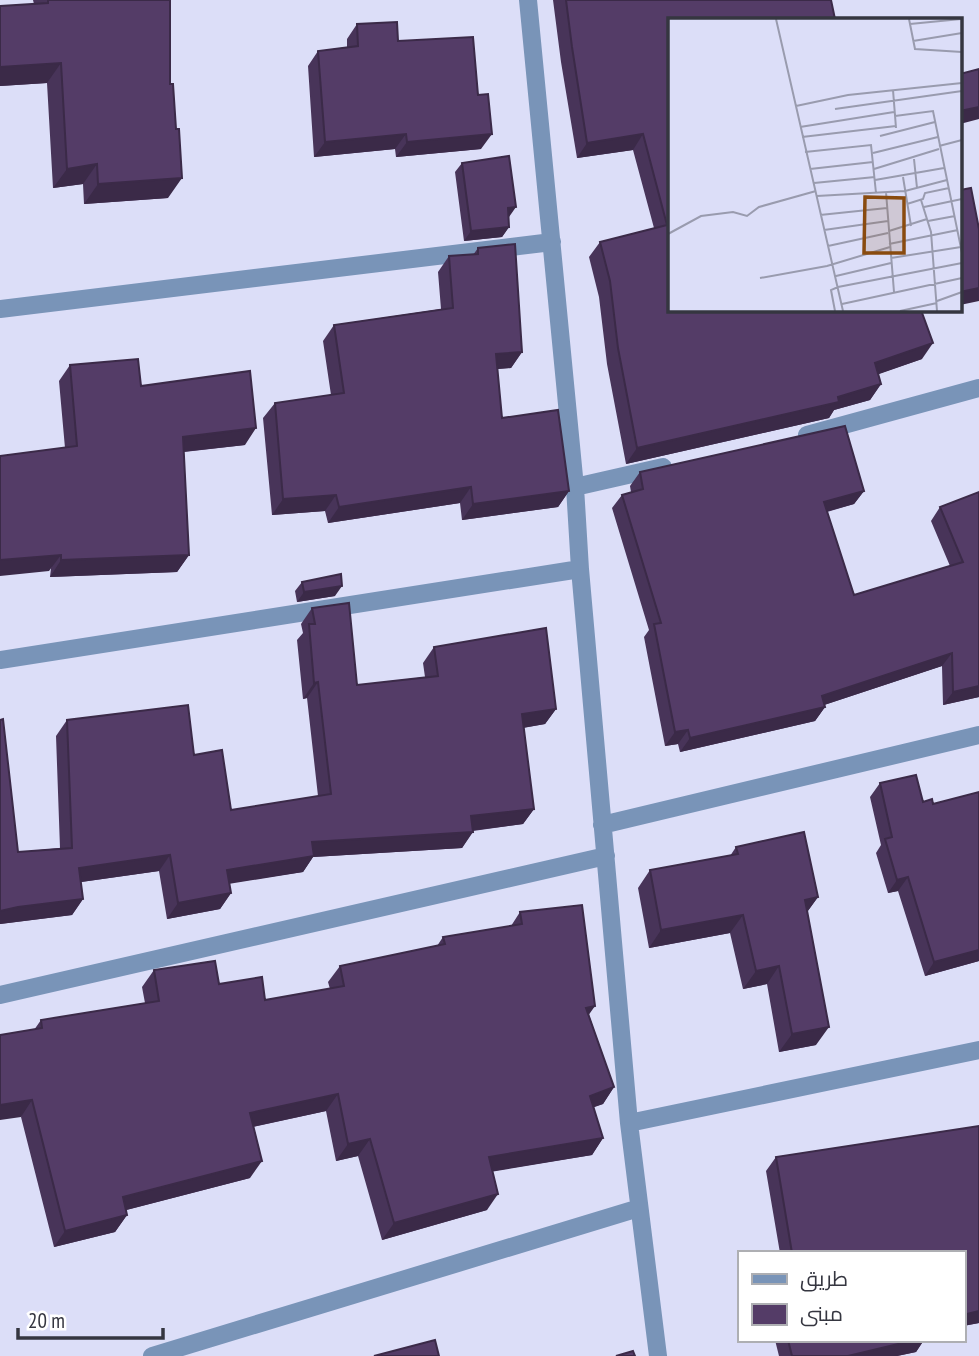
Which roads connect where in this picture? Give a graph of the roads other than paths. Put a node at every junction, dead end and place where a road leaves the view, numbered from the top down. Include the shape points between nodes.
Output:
1 (528, 0) edge
2 (552, 242) junction
3 (0, 309) edge
4 (979, 388) edge
5 (784, 440) edge
6 (680, 464) edge
7 (575, 487) junction
8 (580, 569) junction
9 (0, 660) edge
10 (979, 735) edge
11 (602, 825) junction
12 (606, 856) junction
13 (0, 995) edge
14 (979, 1050) edge
15 (629, 1123) junction
16 (639, 1208) junction
17 (152, 1356) edge
18 (658, 1356) edge

1 - 2 street
2 - 3 street
2 - 7 street
4 - 5 street
6 - 7 street
7 - 8 street
8 - 9 street
8 - 11 street
10 - 11 street
11 - 12 street
12 - 13 street
12 - 15 street
14 - 15 street
15 - 16 street
16 - 17 street
16 - 18 street

